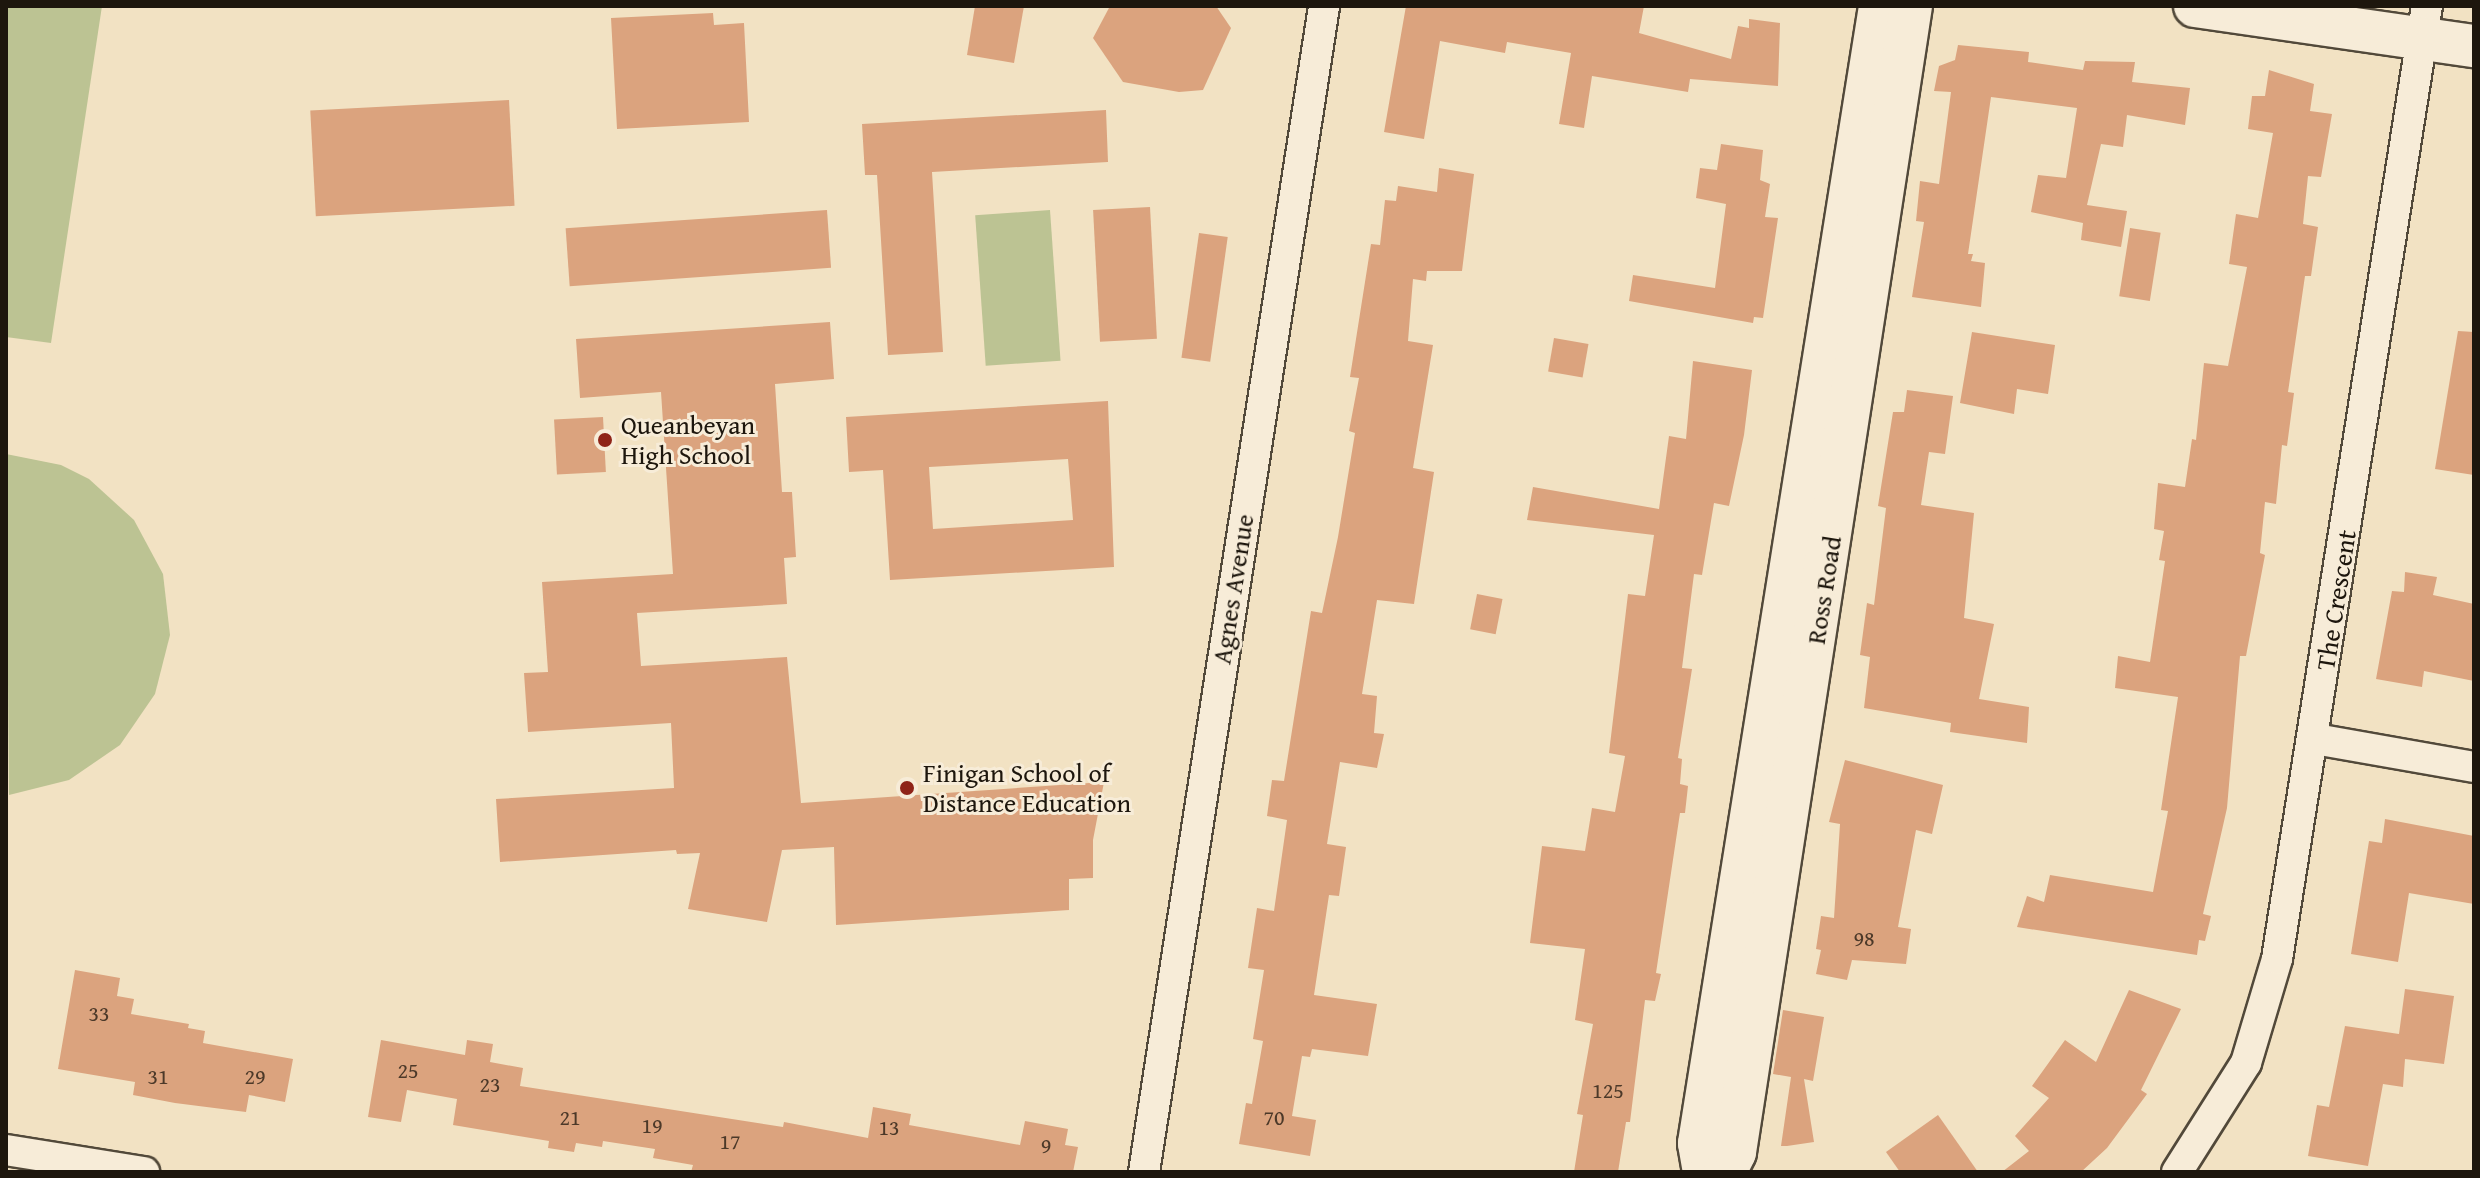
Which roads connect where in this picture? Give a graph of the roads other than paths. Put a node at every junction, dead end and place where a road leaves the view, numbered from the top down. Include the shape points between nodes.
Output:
1 (1324, 6) edge
2 (1880, 6) edge
3 (1911, 6) edge
4 (2195, 6) edge
5 (2425, 22) edge
6 (2474, 46) edge
7 (2315, 739) junction
8 (2474, 767) edge
9 (6, 1150) edge
10 (144, 1172) edge
11 (1144, 1172) edge
12 (1704, 1172) edge
13 (1725, 1172) edge
14 (2177, 1172) edge

1 - 11 street, Agnes Avenue
2 - 12 street, Ross Road via 1699,1143
3 - 13 street, Ross Road via 1735,1152
4 - 5 street
5 - 6 street
5 - 7 street, The Crescent
7 - 8 street
7 - 14 street, The Crescent via 2277,959 2260,1025 2246,1063
9 - 10 street

